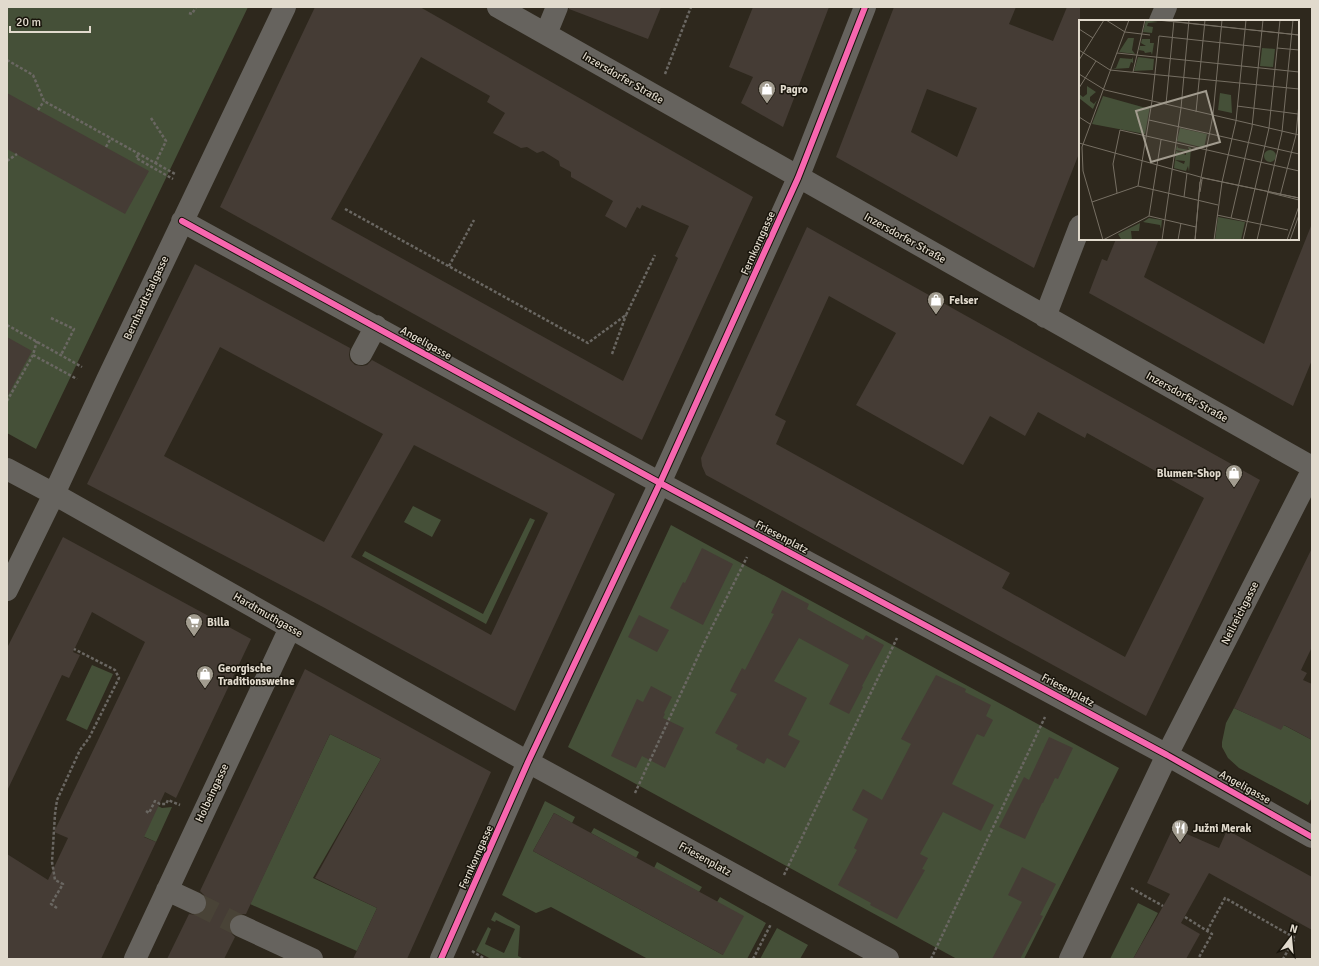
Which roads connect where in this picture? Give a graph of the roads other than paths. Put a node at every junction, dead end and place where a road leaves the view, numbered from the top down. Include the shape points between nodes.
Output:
1 (284, 7) edge
2 (498, 7) edge
3 (557, 7) edge
4 (865, 7) edge
5 (1166, 7) edge
6 (1160, 20) edge
7 (546, 34) junction
8 (798, 178) junction
9 (182, 221) junction
10 (1079, 229) edge
11 (1044, 317) junction
12 (376, 326) junction
13 (360, 354) dead end
14 (1312, 467) edge
15 (7, 469) edge
16 (1312, 471) edge
17 (660, 483) junction
18 (54, 494) junction
19 (9, 581) edge
20 (290, 628) junction
21 (1167, 755) junction
22 (528, 762) junction
23 (1312, 837) edge
24 (167, 890) junction
25 (194, 903) tunnel mouth
26 (241, 926) tunnel mouth
27 (135, 959) edge
28 (312, 959) edge
29 (442, 959) edge
30 (888, 959) edge
31 (1070, 959) edge

1 - 9 street, Bernhardtstalgasse
2 - 7 street, Inzersdorfer Straße
3 - 7 street
4 - 8 street, Fernkorngasse
5 - 6 street
7 - 8 street, Inzersdorfer Straße
8 - 11 street, Inzersdorfer Straße
8 - 17 street, Fernkorngasse
9 - 12 street, Angeligasse
9 - 18 street, Bernhardtstalgasse
10 - 11 street
11 - 14 street, Inzersdorfer Straße
12 - 13 street
12 - 17 street, Angeligasse
15 - 18 street, Hardtmuthgasse
16 - 21 street, Neilreichgasse
17 - 21 street, Friesenplatz
17 - 22 street
18 - 19 street, Bernhardtstalgasse
18 - 20 street, Hardtmuthgasse
20 - 22 street, Hardtmuthgasse
20 - 24 street, Holbeingasse
21 - 23 street, Angeligasse
21 - 31 street
22 - 29 street, Fernkorngasse
22 - 30 street, Friesenplatz
24 - 25 street
24 - 27 street, Holbeingasse
26 - 28 street

